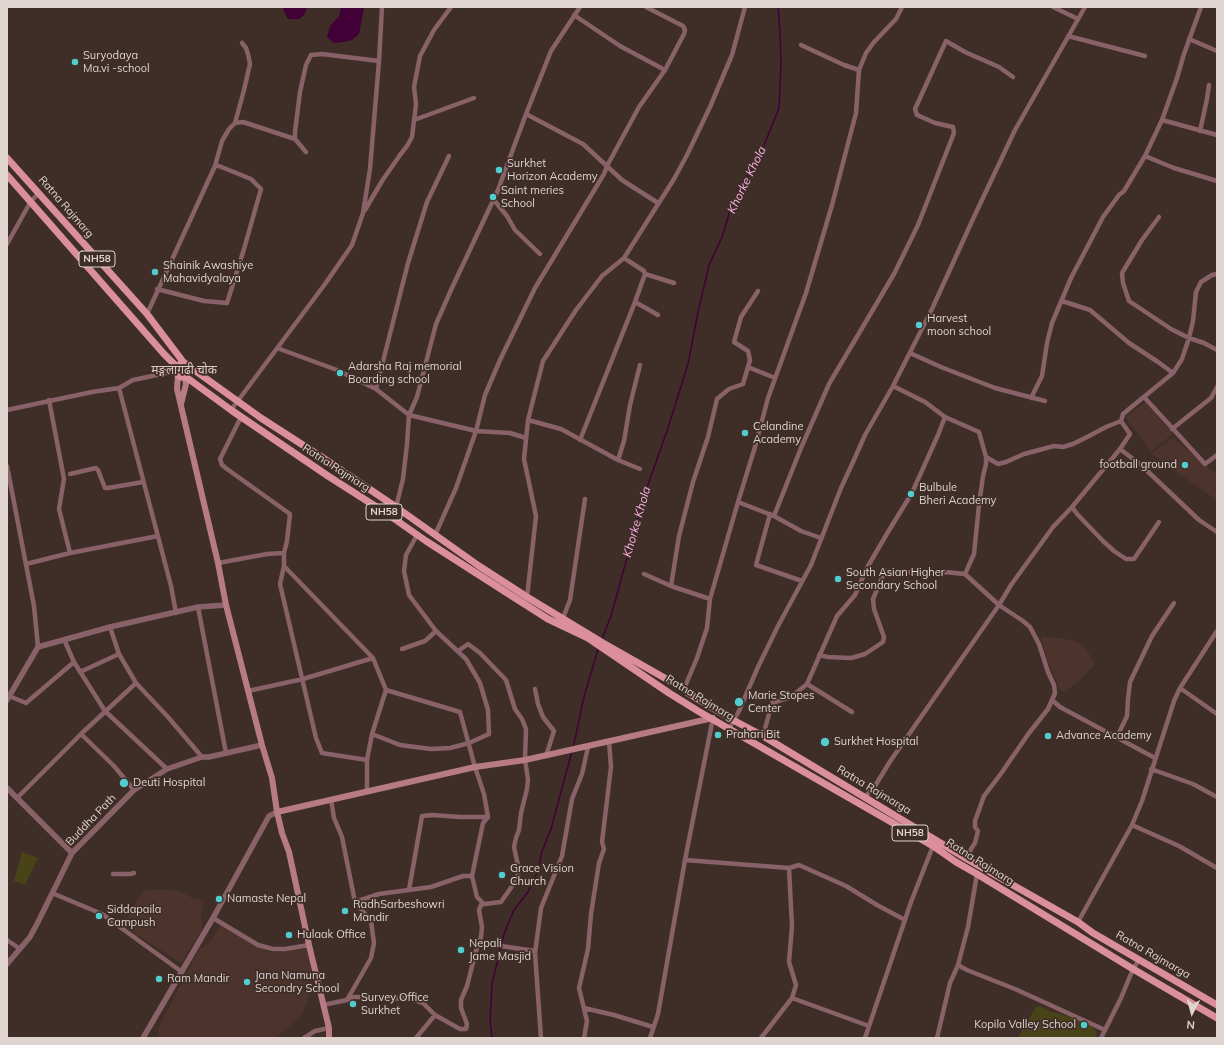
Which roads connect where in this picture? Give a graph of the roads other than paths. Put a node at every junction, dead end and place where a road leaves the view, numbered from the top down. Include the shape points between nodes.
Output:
1 (382, 7) edge
2 (451, 7) edge
3 (580, 7) edge
4 (646, 7) edge
5 (745, 7) edge
6 (902, 7) edge
7 (1053, 7) edge
8 (1085, 7) edge
9 (1201, 7) edge
10 (574, 15) junction
11 (1078, 19) junction
12 (1068, 36) junction
13 (1189, 39) junction
14 (242, 43) dead end
15 (802, 46) dead end
16 (1217, 51) edge
17 (1145, 56) dead end
18 (379, 61) junction
19 (664, 70) junction
20 (859, 70) junction
21 (1013, 78) dead end
22 (1208, 85) dead end
23 (474, 98) dead end
24 (526, 114) junction
25 (414, 120) junction
26 (1162, 120) junction
27 (235, 123) junction
28 (1200, 130) junction
29 (1217, 135) edge
30 (295, 139) junction
31 (306, 152) dead end
32 (449, 156) dead end
33 (1144, 156) junction
34 (7, 158) edge
35 (215, 166) junction
36 (607, 166) junction
37 (7, 175) edge
38 (1217, 181) edge
39 (39, 193) junction
40 (494, 199) junction
41 (31, 201) junction
42 (658, 203) junction
43 (363, 213) junction
44 (1159, 217) dead end
45 (7, 244) edge
46 (540, 254) dead end
47 (624, 258) junction
48 (645, 274) junction
49 (1217, 274) edge
50 (674, 283) dead end
51 (158, 289) junction
52 (758, 291) dead end
53 (1062, 301) junction
54 (635, 302) junction
55 (147, 314) junction
56 (658, 315) dead end
57 (1190, 338) junction
58 (277, 348) junction
59 (1217, 350) edge
60 (910, 353) junction
61 (187, 365) junction
62 (640, 365) dead end
63 (748, 367) junction
64 (180, 373) junction
65 (1173, 373) junction
66 (776, 378) junction
67 (893, 386) junction
68 (1217, 387) edge
69 (119, 388) junction
70 (376, 389) junction
71 (1144, 397) junction
72 (1032, 398) junction
73 (49, 400) junction
74 (238, 401) junction
75 (1045, 401) dead end
76 (7, 410) edge
77 (231, 410) junction
78 (409, 416) junction
79 (241, 417) junction
80 (945, 417) junction
81 (528, 420) junction
82 (1121, 420) junction
83 (1172, 429) junction
84 (476, 431) junction
85 (526, 438) junction
86 (580, 440) junction
87 (1120, 449) junction
88 (1217, 455) edge
89 (986, 457) junction
90 (618, 460) junction
91 (7, 466) edge
92 (640, 469) dead end
93 (70, 474) dead end
94 (143, 482) junction
95 (586, 499) dead end
96 (738, 502) junction
97 (396, 507) junction
98 (1072, 507) junction
99 (772, 515) junction
100 (1159, 522) dead end
101 (1217, 532) edge
102 (417, 534) junction
103 (435, 535) junction
104 (158, 536) junction
105 (821, 538) junction
106 (70, 553) junction
107 (284, 553) junction
108 (218, 563) junction
109 (26, 564) junction
110 (284, 566) junction
111 (644, 574) dead end
112 (965, 574) junction
113 (802, 581) junction
114 (671, 586) junction
115 (527, 597) junction
116 (710, 599) junction
117 (1174, 603) dead end
118 (226, 605) junction
119 (999, 605) junction
120 (198, 607) junction
121 (176, 612) junction
122 (563, 618) junction
123 (110, 627) junction
124 (436, 631) junction
125 (1217, 631) edge
126 (587, 635) junction
127 (65, 639) junction
128 (603, 646) junction
129 (38, 647) junction
130 (402, 649) dead end
131 (458, 651) junction
132 (119, 654) junction
133 (819, 655) junction
134 (374, 658) junction
135 (74, 662) junction
136 (80, 672) junction
137 (303, 679) junction
138 (136, 683) junction
139 (807, 684) junction
140 (1180, 688) junction
141 (535, 689) dead end
142 (684, 689) junction
143 (386, 690) junction
144 (248, 691) junction
145 (8, 698) edge
146 (1052, 700) junction
147 (702, 702) junction
148 (106, 711) junction
149 (698, 711) junction
150 (852, 712) dead end
151 (1217, 714) edge
152 (713, 718) junction
153 (734, 720) junction
154 (729, 729) junction
155 (81, 734) junction
156 (372, 734) junction
157 (763, 736) junction
158 (1117, 737) junction
159 (609, 741) junction
160 (469, 743) junction
161 (262, 745) junction
162 (588, 747) junction
163 (226, 753) junction
164 (546, 756) junction
165 (202, 757) junction
166 (1155, 758) junction
167 (367, 760) junction
168 (526, 760) junction
169 (475, 767) junction
170 (167, 769) junction
171 (1151, 769) junction
172 (7, 788) edge
173 (134, 790) junction
174 (367, 792) junction
175 (864, 797) junction
176 (1217, 797) edge
177 (17, 798) junction
178 (331, 799) junction
179 (859, 804) junction
180 (277, 812) junction
181 (488, 816) junction
182 (1132, 825) junction
183 (933, 846) junction
184 (72, 853) junction
185 (960, 854) junction
186 (967, 859) junction
187 (685, 860) junction
188 (956, 862) junction
189 (789, 868) junction
190 (1217, 868) edge
191 (134, 873) dead end
192 (113, 874) dead end
193 (977, 874) junction
194 (472, 876) junction
195 (409, 890) junction
196 (52, 893) junction
197 (355, 902) junction
198 (484, 904) junction
199 (213, 918) junction
200 (906, 920) junction
201 (1078, 922) junction
202 (7, 940) edge
203 (309, 945) junction
204 (501, 946) dead end
205 (20, 949) junction
206 (535, 951) junction
207 (1139, 960) junction
208 (7, 964) edge
209 (958, 965) junction
210 (1133, 969) junction
211 (182, 972) junction
212 (792, 998) junction
213 (347, 1000) junction
214 (1217, 1005) edge
215 (323, 1006) junction
216 (584, 1008) junction
217 (435, 1014) junction
218 (1217, 1018) edge
219 (869, 1026) junction
220 (653, 1027) junction
221 (329, 1028) junction
222 (1105, 1030) junction
223 (146, 1036) edge
224 (304, 1038) edge
225 (329, 1038) edge
226 (416, 1038) edge
227 (541, 1038) edge
228 (584, 1038) edge
229 (650, 1038) edge
230 (762, 1038) edge
231 (865, 1038) edge
232 (937, 1038) edge
233 (1101, 1038) edge

1 - 18 street
2 - 25 street via 434,30 420,56 414,87
3 - 10 street
4 - 19 street via 683,26 685,30
5 - 42 street via 732,55 710,107 681,166
6 - 20 street via 896,19 866,53
7 - 11 street
8 - 11 street
9 - 13 street
10 - 19 street via 620,46
10 - 24 street via 551,52
11 - 12 street
12 - 17 street
12 - 60 street via 1016,130
13 - 16 street
13 - 26 street
14 - 27 street via 250,64
15 - 20 street
18 - 30 street via 311,55 301,85
18 - 43 street via 370,169
19 - 36 street via 639,107
20 - 66 street via 856,113 832,206 806,293
21 - 99 street via 999,66 946,41 915,109 917,115 934,123 953,127 954,132 918,224 894,274 830,384
22 - 28 street
23 - 25 street
24 - 36 street via 583,144
24 - 40 street
25 - 43 street via 412,137
26 - 28 street
26 - 33 street
27 - 30 street via 243,122
27 - 35 street via 222,141
28 - 29 street
30 - 31 street
32 - 70 street via 427,202 408,262
33 - 38 street
33 - 53 street via 1124,191 1103,217 1071,278
34 - 39 main road, Ratna Rajmarg / NH58
35 - 51 street
35 - 51 street via 251,179 261,189 227,303 204,301
36 - 42 street via 622,180
36 - 84 street via 535,288 485,395
37 - 41 main road, Ratna Rajmarg / NH58
39 - 41 street
39 - 55 main road, Ratna Rajmarg / NH58
40 - 46 street via 515,230
40 - 78 street via 436,324 417,396
41 - 45 street
41 - 64 main road, Ratna Rajmarg / NH58
42 - 47 street
43 - 58 street via 352,245
44 - 57 street via 1122,273 1124,291 1129,301 1171,329
47 - 48 street
47 - 81 street via 602,276 543,361
48 - 50 street
48 - 54 street
49 - 57 street via 1201,282 1196,292
51 - 55 street
52 - 63 street via 741,317 734,342 748,351
53 - 65 street via 1090,310 1129,343
53 - 72 street via 1050,329 1042,376
54 - 56 street
54 - 86 street
55 - 61 main road, Ratna Rajmarg / NH58
57 - 59 street
57 - 65 street
58 - 70 street via 337,370
58 - 74 street
60 - 67 street
60 - 72 street via 995,388
61 - 64 main road via 180,364
61 - 64 main road via 190,372
61 - 74 main road, Ratna Rajmarg / NH58
62 - 90 street
63 - 66 street
63 - 114 street via 743,384 729,388 717,399 679,536
64 - 69 street via 132,380
64 - 77 main road, Ratna Rajmarg / NH58
64 - 108 main road via 186,384 181,406
65 - 71 street
66 - 96 street
67 - 80 street via 925,402
67 - 105 street via 865,436
68 - 83 street via 1211,398
69 - 73 street
69 - 94 street
70 - 78 street
71 - 82 street via 1123,414
71 - 83 street
72 - 75 street
73 - 76 street
73 - 106 street via 64,479 59,509
74 - 77 street
74 - 97 main road, Ratna Rajmarg / NH58
77 - 79 main road, Ratna Rajmarg / NH58
78 - 84 street
78 - 97 street via 403,479
79 - 102 main road, Ratna Rajmarg / NH58
79 - 107 street via 220,459 227,469 290,514
80 - 89 street via 979,432
80 - 133 street via 912,493 868,566 855,596 837,616
81 - 85 street
81 - 86 street via 561,429
82 - 87 street via 1130,434
82 - 89 street via 1063,447 1054,446 998,464
83 - 88 street via 1205,464
84 - 85 street via 510,433
84 - 103 street via 456,488
85 - 115 street via 524,459 536,516
86 - 90 street
87 - 98 street
87 - 101 street via 1141,464 1199,520
89 - 112 street via 974,554
90 - 92 street
91 - 109 street
93 - 94 street via 96,468 105,488
94 - 104 street
95 - 122 street via 570,600
96 - 99 street
96 - 116 street
97 - 103 main road, Ratna Rajmarg / NH58
98 - 100 street via 1103,541 1130,560 1134,559
98 - 119 street via 1053,526
99 - 105 street via 801,531
99 - 113 street via 756,566
102 - 124 street via 406,555 404,571 409,594
102 - 126 main road, Ratna Rajmarg / NH58 via 548,619
103 - 115 main road, Ratna Rajmarg / NH58
104 - 106 street
104 - 121 street
105 - 113 street
106 - 109 street
107 - 108 street
107 - 110 street
108 - 118 main road
109 - 129 street
110 - 134 street
110 - 137 street via 280,584
111 - 114 street
112 - 119 street
112 - 133 street via 885,571 873,599 884,637 883,642 865,654 851,658
113 - 153 street
114 - 116 street
115 - 122 main road, Ratna Rajmarg / NH58
116 - 142 street via 707,628
117 - 158 street via 1152,636 1130,682 1127,716
118 - 120 street
118 - 144 main road
119 - 146 street via 1023,621 1033,632 1054,685 1055,693
119 - 175 street
120 - 121 street
120 - 163 street
121 - 123 street
122 - 126 main road, Ratna Rajmarg / NH58
123 - 127 street
123 - 132 street
124 - 130 street via 425,640
124 - 131 street
125 - 140 street
126 - 128 main road, Ratna Rajmarg / NH58
127 - 129 street
127 - 135 street
128 - 142 main road, Ratna Rajmarga / NH58
128 - 149 main road, Ratna Rajmarg / NH58
129 - 145 street
131 - 160 street via 466,659 480,683 488,710 489,734
131 - 168 street via 468,644 506,680 515,709 526,729
132 - 136 street
132 - 138 street
133 - 139 street
134 - 137 street
134 - 143 street
135 - 136 street
135 - 145 street via 26,703
136 - 148 street
137 - 144 street
137 - 167 street via 322,753
138 - 148 street
138 - 165 street
139 - 150 street
139 - 157 street via 792,697 772,703
140 - 151 street
140 - 166 street
141 - 164 street via 543,717 554,731
142 - 147 main road, Ratna Rajmarga / NH58
143 - 156 street
143 - 160 street via 460,712
144 - 161 main road
146 - 158 street via 1060,707
146 - 186 street via 984,796 975,821 978,831
147 - 149 main road
147 - 153 main road, Ratna Rajmarga / NH58
148 - 155 street
148 - 170 street
149 - 152 main road, Ratna Rajmarg / NH58
152 - 154 main road, Ratna Rajmarg / NH58
152 - 159 main road
152 - 187 street
153 - 154 street
153 - 157 main road, Ratna Rajmarga / NH58
154 - 179 main road, Ratna Rajmarg / NH58
155 - 173 street
155 - 177 street
156 - 160 street via 400,745 431,750
156 - 167 street
157 - 175 main road, Ratna Rajmarga / NH58
158 - 166 street
159 - 162 main road
159 - 216 street via 611,767 602,842 604,849 591,914 588,950 579,988
160 - 169 street
161 - 163 street, Buddha Path
161 - 180 main road via 272,778
162 - 164 main road
162 - 206 street via 582,774 572,799 562,856 541,908
163 - 165 street, Buddha Path
164 - 168 main road
165 - 170 street, Buddha Path
166 - 171 street
167 - 174 street
168 - 169 main road
168 - 198 street via 527,789 514,847 519,870 517,879 501,902
169 - 174 main road
169 - 181 street
170 - 173 street, Buddha Path
171 - 176 street via 1193,784
171 - 182 street
172 - 177 street
173 - 184 street, Buddha Path
174 - 178 main road
175 - 179 street
175 - 185 main road, Ratna Rajmarga / NH58
177 - 184 street
178 - 180 main road
178 - 197 street via 334,818 342,837
179 - 183 main road, Ratna Rajmarg / NH58
180 - 199 street via 269,816
180 - 203 main road via 289,852
181 - 194 street via 483,823
181 - 195 street via 422,816
182 - 190 street via 1179,846
182 - 201 street
183 - 188 main road, Ratna Rajmarg / NH58
183 - 200 street
184 - 196 street, Buddha Path
185 - 186 main road, Ratna Rajmarga / NH58
185 - 188 main road
186 - 201 main road, Ratna Rajmarga / NH58
187 - 189 street
187 - 220 street via 658,1014
188 - 193 main road, Ratna Rajmarg / NH58
189 - 200 street via 799,865 846,886
189 - 212 street via 792,926 789,962 796,985
191 - 192 street
193 - 209 street via 968,927
193 - 210 main road, Ratna Rajmarg / NH58
194 - 195 street
194 - 198 street via 477,897
195 - 197 street via 378,894
196 - 205 street, Buddha Path via 30,937
196 - 211 street via 102,914
197 - 213 street via 371,921 374,943 371,958
198 - 217 street via 479,910 481,937 461,1000 466,1029 460,1029
199 - 203 street via 258,945 273,950
199 - 211 street
200 - 219 street
201 - 207 main road, Ratna Rajmarga / NH58
202 - 205 street
203 - 215 main road
204 - 206 street
205 - 208 street, Buddha Path
206 - 227 street
207 - 210 street
207 - 214 main road, Ratna Rajmarga / NH58
209 - 222 street
209 - 232 street via 950,983
210 - 218 main road, Ratna Rajmarg / NH58
210 - 222 street
211 - 223 street
212 - 219 street
212 - 230 street
213 - 215 street
213 - 217 street via 354,997 408,998 423,1003
215 - 221 main road
216 - 220 street
216 - 228 street via 587,1021
217 - 226 street
219 - 231 street
220 - 229 street
221 - 224 street via 315,1030
221 - 225 main road
222 - 233 street

